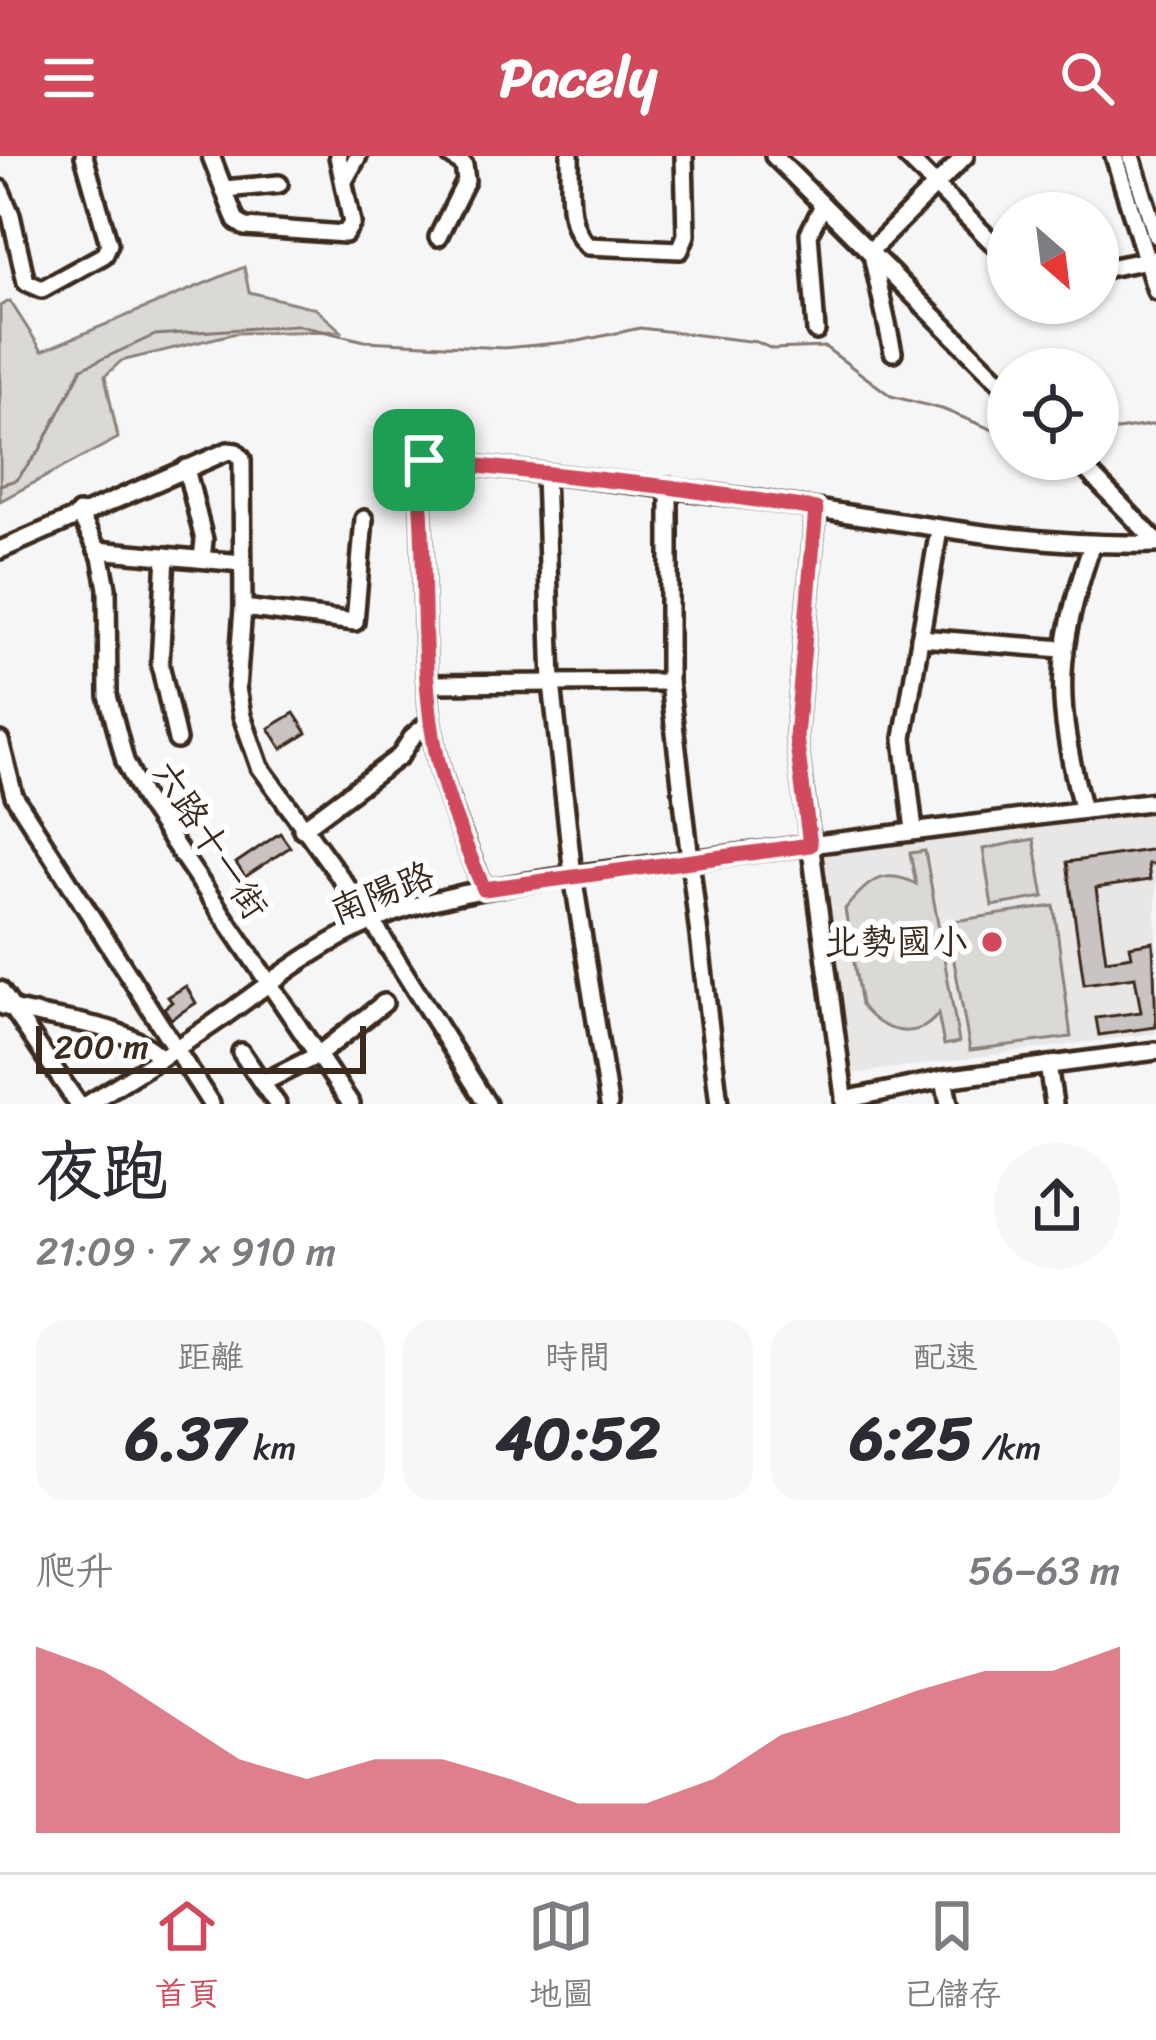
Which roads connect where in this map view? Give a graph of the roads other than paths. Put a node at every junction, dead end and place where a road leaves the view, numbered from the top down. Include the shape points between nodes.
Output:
1 (83, 156) edge
2 (211, 156) edge
3 (338, 156) edge
4 (358, 156) edge
5 (451, 156) edge
6 (570, 156) edge
7 (684, 156) edge
8 (774, 156) edge
9 (906, 156) edge
10 (965, 156) edge
11 (1114, 156) edge
12 (1131, 156) edge
13 (345, 179) junction
14 (279, 184) dead end
15 (935, 188) junction
16 (0, 189) edge
17 (224, 189) junction
18 (824, 205) junction
19 (1156, 236) edge
20 (438, 237) dead end
21 (987, 238) edge
22 (871, 250) junction
23 (1151, 260) edge
24 (1119, 266) edge
25 (1156, 291) edge
26 (816, 331) dead end
27 (893, 352) dead end
28 (987, 369) edge
29 (186, 468) junction
30 (545, 474) junction
31 (1096, 480) edge
32 (669, 487) junction
33 (816, 509) junction
34 (80, 513) junction
35 (364, 519) dead end
36 (939, 530) junction
37 (1156, 542) edge
38 (1092, 545) junction
39 (0, 550) edge
40 (98, 550) junction
41 (166, 556) junction
42 (202, 560) junction
43 (242, 563) junction
44 (243, 608) junction
45 (920, 638) junction
46 (1063, 649) junction
47 (669, 682) junction
48 (552, 683) junction
49 (429, 684) junction
50 (431, 721) junction
51 (176, 740) dead end
52 (0, 741) edge
53 (1156, 801) edge
54 (1084, 810) junction
55 (302, 829) junction
56 (914, 830) junction
57 (810, 845) junction
58 (692, 861) junction
59 (573, 875) junction
60 (484, 889) junction
61 (372, 921) junction
62 (268, 985) junction
63 (0, 990) edge
64 (383, 1004) dead end
65 (6, 1007) edge
66 (177, 1049) junction
67 (1156, 1051) edge
68 (242, 1052) dead end
69 (318, 1055) junction
70 (161, 1058) junction
71 (1048, 1065) junction
72 (944, 1079) junction
73 (262, 1083) junction
74 (1051, 1099) edge
75 (845, 1102) edge
76 (78, 1104) edge
77 (88, 1104) edge
78 (211, 1104) edge
79 (277, 1104) edge
80 (351, 1104) edge
81 (487, 1104) edge
82 (609, 1104) edge
83 (718, 1104) edge
84 (949, 1104) edge

1 - 16 street via 110,244 42,289 26,281
2 - 17 street
3 - 13 street
4 - 13 street
5 - 20 street via 464,165 466,181
6 - 7 street via 576,235 589,246 680,250
8 - 18 street
9 - 15 street
10 - 15 street
11 - 23 street
12 - 19 street
13 - 17 street via 352,223 345,234 245,227
14 - 17 street
15 - 21 street
15 - 22 street
18 - 22 street
18 - 26 street via 809,233
22 - 27 street
22 - 28 street
23 - 24 street
23 - 25 street
29 - 34 street
29 - 42 street
29 - 43 street via 228,451 242,459
30 - 32 street
30 - 48 street
30 - 49 street via 424,460 418,470
31 - 37 street
32 - 33 street
32 - 47 street
33 - 36 street
33 - 57 street via 796,737
34 - 39 street
34 - 40 street, 六路十一街
35 - 44 street via 355,622
36 - 38 street
36 - 45 street
37 - 38 street
38 - 46 street
40 - 41 street
40 - 62 street, 六路十一街 via 107,588 108,696 125,760
41 - 42 street
41 - 51 street via 160,664
42 - 43 street
43 - 44 street
44 - 55 street via 242,716 260,767
45 - 46 street
45 - 56 street via 903,738
46 - 54 street via 1060,698
47 - 48 street
47 - 58 street
48 - 49 street
48 - 59 street
49 - 50 street
50 - 55 street via 400,756
50 - 60 street via 452,814
52 - 66 street via 14,796
53 - 54 street, 南陽路
54 - 56 street, 南陽路
55 - 61 street
56 - 57 street, 南陽路
57 - 58 street, 南陽路
57 - 75 street
58 - 59 street, 南陽路
58 - 83 street
59 - 60 street, 南陽路
59 - 82 street
60 - 61 street, 南陽路
61 - 62 street, 南陽路
61 - 81 street
62 - 66 street, 南陽路
62 - 69 street, 六路十一街
63 - 65 street
64 - 69 street
65 - 70 street via 96,1028
65 - 76 street
66 - 70 street, 南陽路
66 - 78 street
67 - 71 street
68 - 73 street
69 - 73 street
69 - 80 street, 六路十一街
70 - 77 street, 南陽路
71 - 72 street
71 - 74 street
72 - 75 street
72 - 84 street
73 - 79 street

